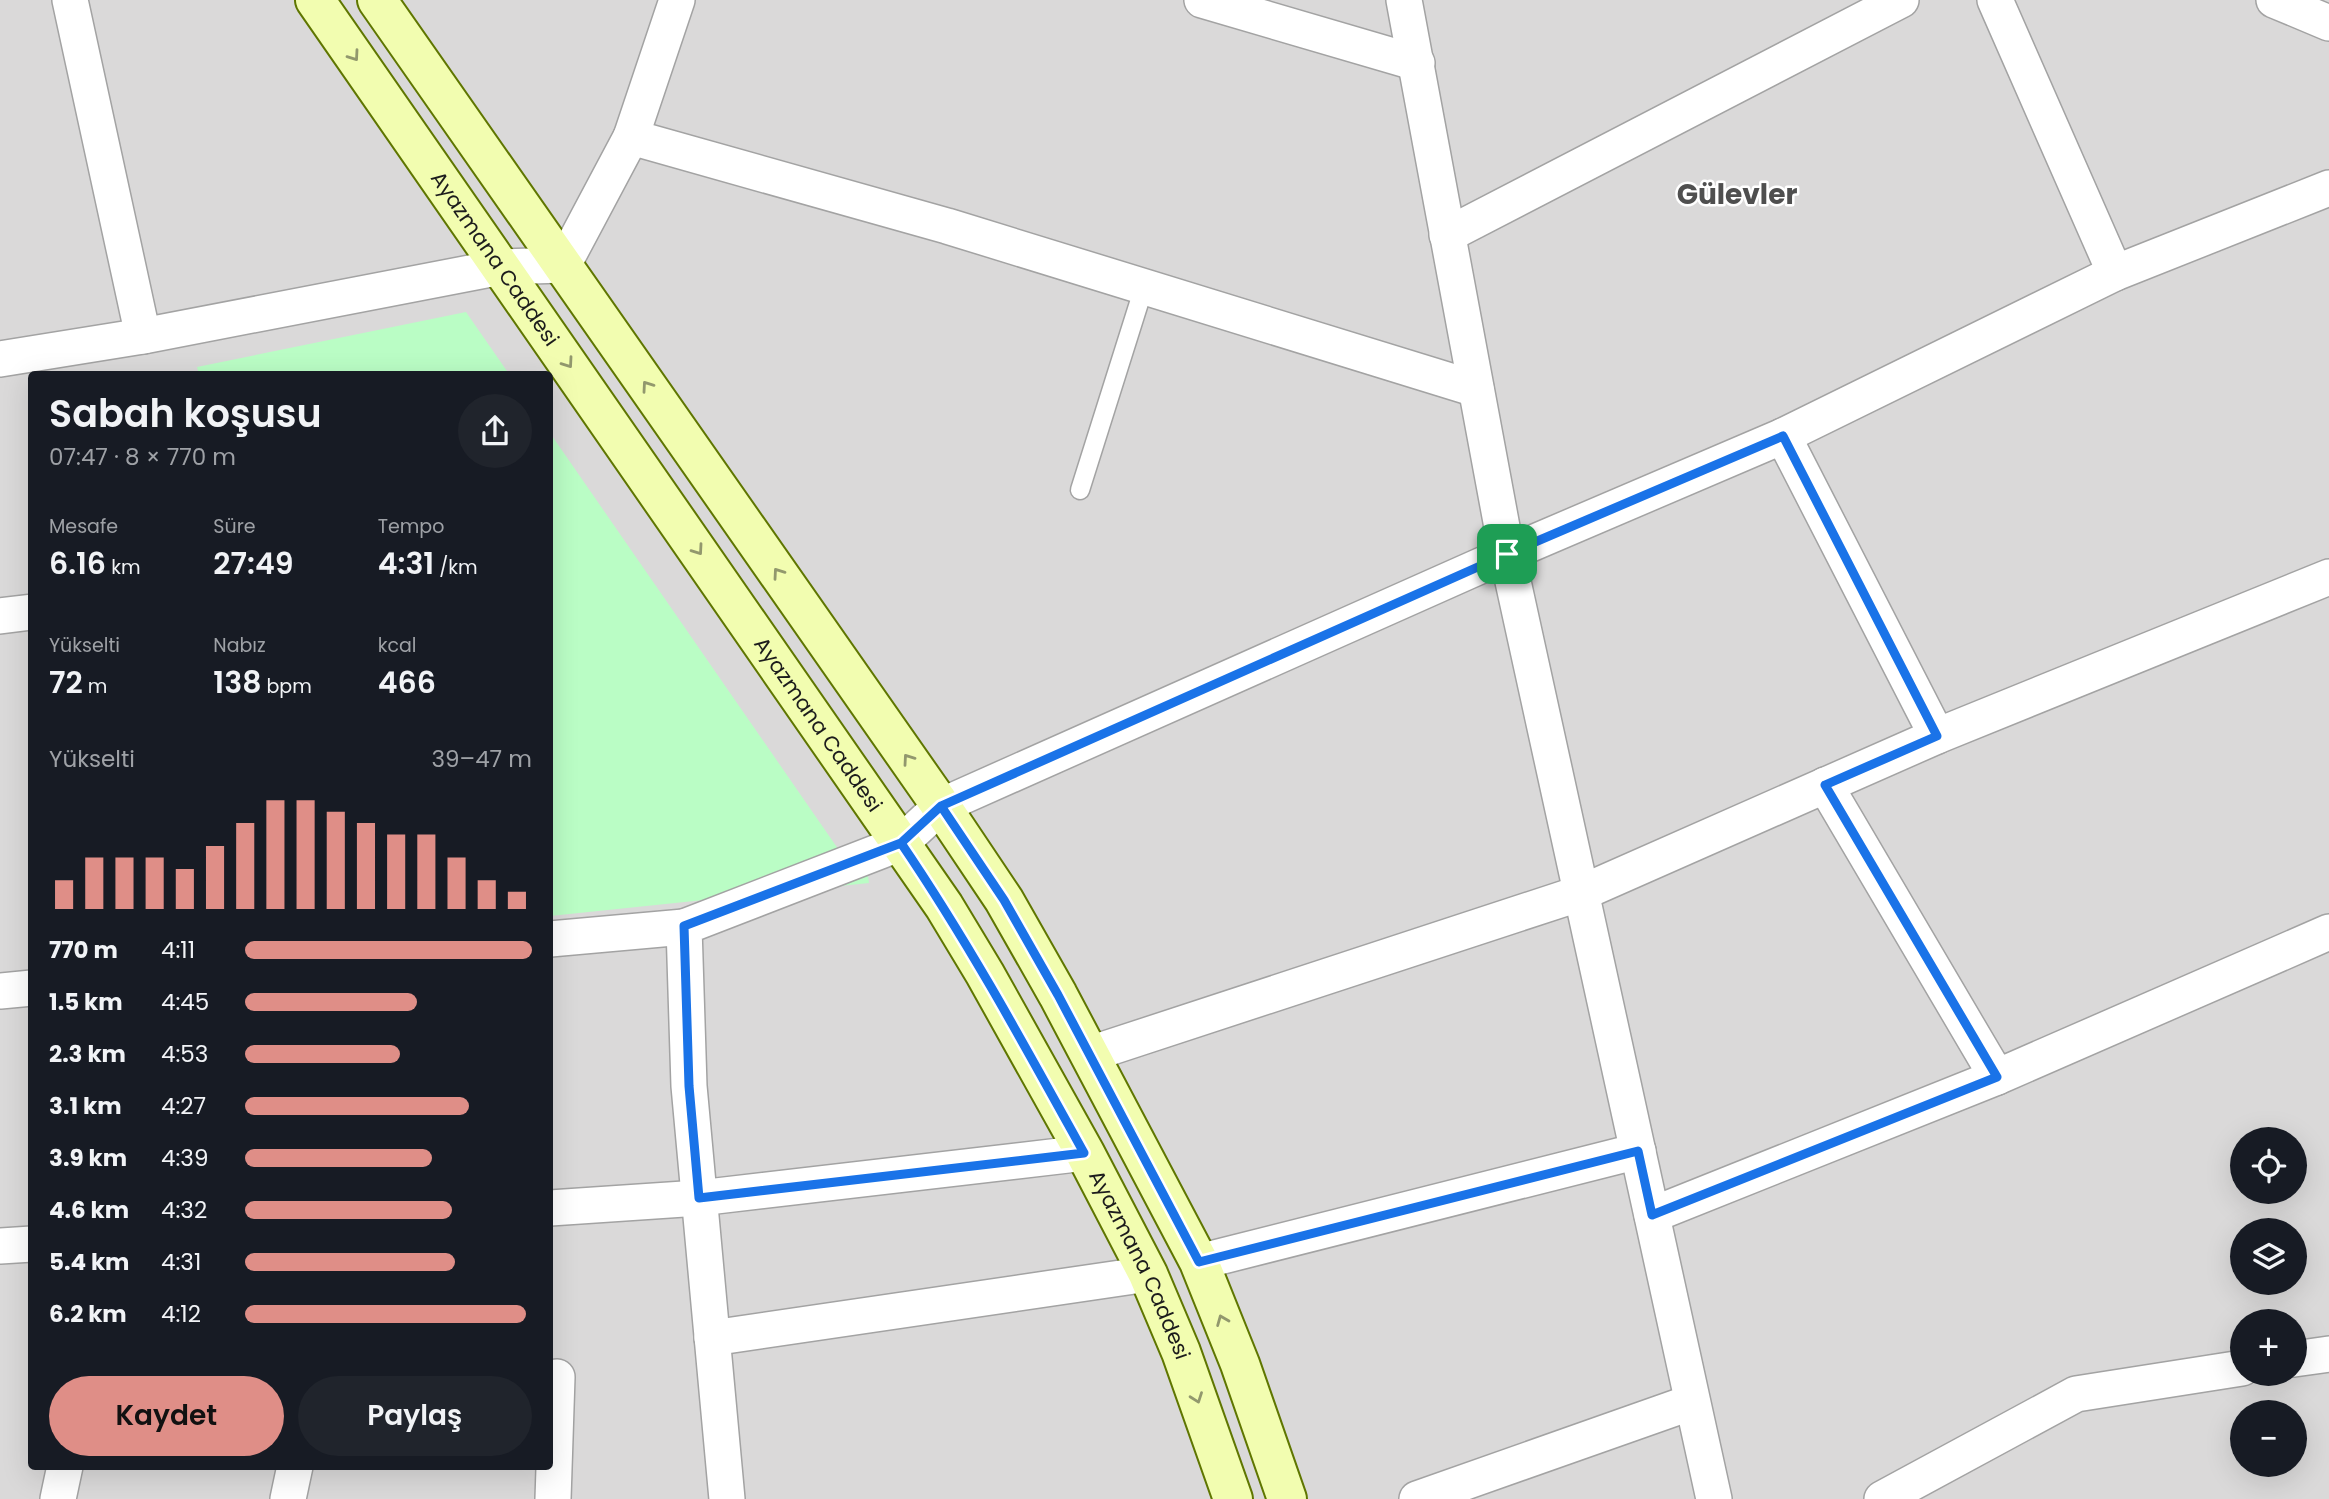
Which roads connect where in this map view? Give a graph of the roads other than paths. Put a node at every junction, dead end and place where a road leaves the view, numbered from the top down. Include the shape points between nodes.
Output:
1 (69, 0) edge
2 (315, 0) edge
3 (377, 0) edge
4 (677, 0) edge
5 (1202, 0) edge
6 (1404, 0) edge
7 (1901, 0) edge
8 (1995, 0) edge
9 (2274, 0) edge
10 (2329, 23) edge
11 (1418, 62) junction
12 (631, 137) junction
13 (2329, 188) edge
14 (1447, 235) junction
15 (563, 265) junction
16 (501, 267) junction
17 (2115, 273) junction
18 (1144, 287) junction
19 (143, 336) junction
20 (0, 359) edge
21 (1476, 389) junction
22 (1783, 436) junction
23 (1080, 490) dead end
24 (1507, 554) junction
25 (2329, 577) edge
26 (28, 612) edge
27 (0, 616) edge
28 (1937, 736) junction
29 (1825, 785) junction
30 (941, 806) junction
31 (901, 843) junction
32 (1581, 893) junction
33 (684, 926) junction
34 (2329, 932) edge
35 (553, 939) edge
36 (28, 988) edge
37 (0, 991) edge
38 (1090, 1054) junction
39 (1997, 1077) junction
40 (1638, 1151) junction
41 (1084, 1153) junction
42 (699, 1198) junction
43 (553, 1208) edge
44 (1652, 1215) junction
45 (28, 1244) edge
46 (0, 1246) edge
47 (1199, 1262) junction
48 (1148, 1274) junction
49 (712, 1338) junction
50 (2329, 1354) edge
51 (2307, 1357) edge
52 (2230, 1370) edge
53 (557, 1377) dead end
54 (1692, 1402) junction
55 (64, 1470) edge
56 (294, 1470) edge
57 (58, 1499) edge
58 (288, 1499) edge
59 (553, 1499) edge
60 (727, 1499) edge
61 (1233, 1499) edge
62 (1287, 1499) edge
63 (1417, 1499) edge
64 (1714, 1499) edge
65 (1882, 1499) edge

1 - 19 street
2 -> 16 main road, Ayazmana Caddesi
3 - 15 main road
4 - 12 street
5 - 11 street
6 - 11 street
7 - 14 street
8 - 17 street
9 - 10 street
11 - 14 street
12 - 15 street
12 - 18 street
13 - 17 street
14 - 21 street
15 - 16 street
30 -> 15 main road
16 - 19 street
16 -> 31 main road, Ayazmana Caddesi
17 - 22 street
18 - 21 street
18 - 23 lane
19 - 20 street
21 - 24 street
22 - 24 street
22 - 28 street
24 - 30 street
24 - 32 street
25 - 28 street
26 - 27 street
28 - 29 street
29 - 32 street
29 - 39 street
30 - 31 street
30 - 38 main road via 1004,900
31 - 33 street
31 - 41 main road, Ayazmana Caddesi via 985,974
32 - 38 street
32 - 40 street
33 - 35 street
33 - 42 street via 689,1086
34 - 39 street
36 - 37 street
38 - 47 main road
39 - 44 street
40 - 44 street
40 - 47 street
41 - 42 street
41 - 48 main road, Ayazmana Caddesi
42 - 43 street
42 - 49 street
44 - 54 street
45 - 46 street
62 -> 47 main road
48 - 49 street
48 -> 61 main road, Ayazmana Caddesi
49 - 60 street
50 - 51 street
52 - 65 street via 2076,1394
53 - 59 street
54 - 63 street
54 - 64 street
55 - 57 street
56 - 58 street

